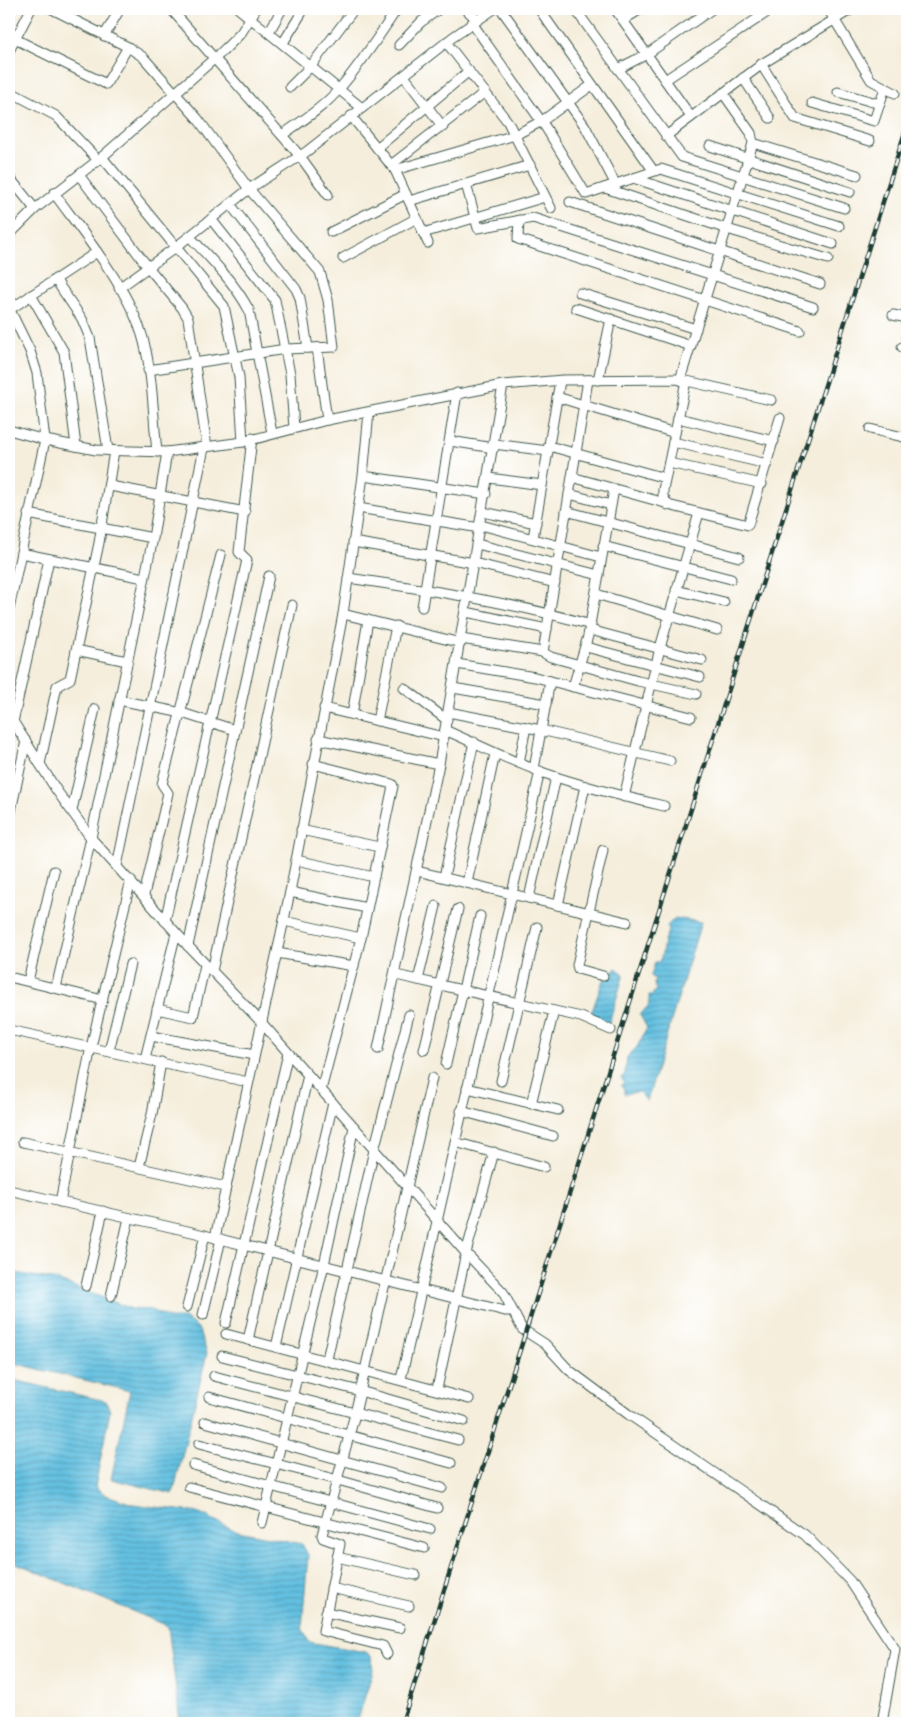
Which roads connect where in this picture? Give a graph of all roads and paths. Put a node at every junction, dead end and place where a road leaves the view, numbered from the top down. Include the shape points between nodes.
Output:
1 (31, 9) edge
2 (52, 9) edge
3 (120, 9) edge
4 (171, 9) edge
5 (239, 9) edge
6 (256, 9) edge
7 (282, 9) edge
8 (304, 9) edge
9 (354, 9) edge
10 (397, 9) edge
11 (439, 9) edge
12 (466, 9) edge
13 (494, 9) edge
14 (501, 9) edge
15 (539, 9) edge
16 (575, 9) edge
17 (615, 9) edge
18 (641, 9) edge
19 (712, 9) edge
20 (772, 9) edge
21 (828, 9) edge
22 (852, 9) edge
23 (251, 18) junction
24 (623, 20) junction
25 (834, 20) junction
26 (475, 22) junction
27 (268, 32) junction
28 (104, 36) junction
29 (12, 38) edge
30 (446, 42) junction
31 (283, 43) junction
32 (399, 45) dead end
33 (128, 47) junction
34 (9, 51) edge
35 (647, 54) junction
36 (215, 58) junction
37 (762, 64) junction
38 (311, 66) junction
39 (618, 69) junction
40 (469, 71) junction
41 (404, 76) junction
42 (743, 78) junction
43 (665, 80) junction
44 (592, 85) junction
45 (290, 87) dead end
46 (885, 88) junction
47 (339, 90) junction
48 (9, 91) edge
49 (485, 92) junction
50 (723, 92) junction
51 (838, 92) dead end
52 (175, 93) junction
53 (895, 93) dead end
54 (567, 102) junction
55 (812, 103) dead end
56 (880, 104) junction
57 (427, 106) junction
58 (362, 108) junction
59 (352, 116) junction
60 (691, 117) junction
61 (770, 118) dead end
62 (542, 121) junction
63 (443, 127) junction
64 (282, 135) junction
65 (515, 135) junction
66 (666, 136) junction
67 (870, 142) dead end
68 (754, 143) junction
69 (710, 146) dead end
70 (377, 148) junction
71 (300, 156) junction
72 (749, 158) junction
73 (100, 159) junction
74 (530, 165) junction
75 (393, 168) junction
76 (653, 170) junction
77 (79, 174) junction
78 (857, 175) dead end
79 (743, 176) junction
80 (9, 178) edge
81 (633, 178) junction
82 (466, 184) junction
83 (616, 185) junction
84 (605, 188) junction
85 (249, 189) junction
86 (850, 192) dead end
87 (54, 193) junction
88 (738, 194) junction
89 (328, 195) dead end
90 (545, 197) junction
91 (407, 198) junction
92 (570, 202) dead end
93 (230, 204) junction
94 (551, 208) dead end
95 (844, 208) dead end
96 (35, 209) junction
97 (733, 210) junction
98 (417, 218) junction
99 (476, 218) junction
100 (211, 219) junction
101 (519, 220) junction
102 (839, 226) dead end
103 (727, 229) junction
104 (10, 231) edge
105 (331, 232) dead end
106 (423, 233) junction
107 (190, 237) junction
108 (428, 243) dead end
109 (833, 244) dead end
110 (176, 247) junction
111 (720, 251) junction
112 (97, 252) junction
113 (343, 258) dead end
114 (828, 259) dead end
115 (148, 267) junction
116 (712, 276) junction
117 (55, 279) junction
118 (820, 284) dead end
119 (119, 288) junction
120 (580, 293) dead end
121 (31, 295) junction
122 (705, 299) junction
123 (813, 307) dead end
124 (576, 308) dead end
125 (9, 309) edge
126 (893, 314) dead end
127 (907, 318) edge
128 (611, 319) junction
129 (696, 329) junction
130 (800, 331) dead end
131 (691, 346) junction
132 (313, 348) junction
133 (286, 350) junction
134 (258, 354) junction
135 (235, 357) junction
136 (196, 364) junction
137 (148, 370) junction
138 (588, 380) junction
139 (598, 380) junction
140 (683, 380) junction
141 (560, 381) junction
142 (503, 385) junction
143 (457, 393) junction
144 (557, 396) junction
145 (771, 400) dead end
146 (584, 405) junction
147 (369, 412) junction
148 (678, 418) junction
149 (780, 418) dead end
150 (327, 420) junction
151 (294, 428) junction
152 (870, 428) dead end
153 (9, 430) edge
154 (272, 433) junction
155 (674, 437) junction
156 (252, 438) junction
157 (907, 438) edge
158 (45, 440) junction
159 (450, 441) junction
160 (774, 441) junction
161 (243, 442) junction
162 (76, 446) junction
163 (494, 446) junction
164 (205, 448) junction
165 (548, 448) junction
166 (111, 451) junction
167 (157, 452) junction
168 (167, 452) junction
169 (576, 454) junction
170 (669, 463) junction
171 (767, 464) junction
172 (363, 476) junction
173 (572, 477) junction
174 (488, 478) junction
175 (665, 478) junction
176 (762, 484) junction
177 (542, 485) junction
178 (110, 486) junction
179 (442, 488) junction
180 (614, 489) junction
181 (486, 494) junction
182 (569, 494) junction
183 (160, 496) junction
184 (192, 503) junction
185 (665, 503) junction
186 (611, 505) junction
187 (358, 508) junction
188 (566, 511) junction
189 (245, 512) junction
190 (483, 512) junction
191 (699, 513) junction
192 (28, 514) junction
193 (436, 520) junction
194 (536, 522) junction
195 (608, 522) junction
196 (480, 526) junction
197 (102, 528) junction
198 (153, 538) junction
199 (533, 538) junction
200 (353, 542) junction
201 (477, 544) junction
202 (560, 544) junction
203 (690, 544) junction
204 (603, 546) junction
205 (21, 553) junction
206 (221, 554) dead end
207 (430, 555) junction
208 (601, 557) junction
209 (739, 557) dead end
210 (49, 559) junction
211 (474, 563) junction
212 (557, 564) junction
213 (683, 567) junction
214 (94, 568) junction
215 (599, 575) junction
216 (269, 576) dead end
217 (144, 578) junction
218 (348, 578) junction
219 (731, 579) dead end
220 (555, 583) junction
221 (425, 589) junction
222 (676, 590) junction
223 (596, 594) junction
224 (469, 596) junction
225 (724, 602) dead end
226 (292, 605) dead end
227 (422, 607) dead end
228 (9, 609) edge
229 (466, 612) junction
230 (550, 613) junction
231 (343, 614) junction
232 (668, 617) junction
233 (368, 620) junction
234 (396, 626) junction
235 (590, 627) junction
236 (547, 628) junction
237 (717, 630) dead end
238 (461, 641) junction
239 (586, 647) junction
240 (660, 648) junction
241 (76, 650) junction
242 (542, 652) junction
243 (702, 660) dead end
244 (127, 661) junction
245 (457, 664) junction
246 (580, 664) junction
247 (656, 666) junction
248 (700, 677) dead end
249 (550, 681) junction
250 (652, 683) junction
251 (573, 687) junction
252 (404, 688) dead end
253 (453, 688) junction
254 (696, 694) dead end
255 (119, 700) junction
256 (546, 704) junction
257 (646, 705) junction
258 (150, 706) junction
259 (324, 708) junction
260 (95, 709) dead end
261 (182, 713) junction
262 (352, 715) junction
263 (448, 716) junction
264 (691, 717) dead end
265 (11, 719) edge
266 (377, 721) junction
267 (211, 722) junction
268 (526, 727) junction
269 (235, 730) junction
270 (541, 730) junction
271 (445, 734) junction
272 (318, 739) junction
273 (26, 741) junction
274 (474, 742) junction
275 (634, 753) junction
276 (496, 754) junction
277 (670, 761) dead end
278 (519, 763) junction
279 (40, 764) junction
280 (313, 764) junction
281 (439, 764) junction
282 (537, 770) junction
283 (556, 777) junction
284 (585, 786) junction
285 (624, 797) junction
286 (664, 806) dead end
287 (72, 810) junction
288 (9, 820) edge
289 (301, 830) junction
290 (91, 838) junction
291 (379, 847) junction
292 (603, 850) dead end
293 (296, 860) junction
294 (117, 866) junction
295 (54, 871) dead end
296 (417, 871) junction
297 (374, 877) junction
298 (444, 877) junction
299 (131, 880) junction
300 (468, 883) junction
301 (290, 892) junction
302 (512, 894) junction
303 (144, 895) junction
304 (529, 898) junction
305 (558, 905) junction
306 (436, 906) dead end
307 (367, 908) junction
308 (458, 909) dead end
309 (589, 912) junction
310 (480, 916) dead end
311 (165, 921) junction
312 (284, 921) junction
313 (627, 922) dead end
314 (537, 927) dead end
315 (176, 933) junction
316 (361, 938) junction
317 (188, 946) junction
318 (277, 953) junction
319 (130, 964) dead end
320 (354, 966) junction
321 (209, 968) junction
322 (396, 975) junction
323 (603, 976) dead end
324 (9, 977) edge
325 (418, 980) junction
326 (28, 982) junction
327 (439, 985) junction
328 (56, 988) junction
329 (463, 990) junction
330 (487, 996) junction
331 (103, 1000) junction
332 (519, 1003) junction
333 (157, 1009) junction
334 (554, 1010) junction
335 (409, 1015) dead end
336 (261, 1022) junction
337 (9, 1030) edge
338 (611, 1030) dead end
339 (151, 1036) junction
340 (91, 1047) junction
341 (378, 1049) dead end
342 (424, 1050) dead end
343 (109, 1051) junction
344 (288, 1053) junction
345 (254, 1055) junction
346 (145, 1059) junction
347 (161, 1062) junction
348 (446, 1064) dead end
349 (308, 1075) junction
350 (432, 1078) dead end
351 (502, 1081) dead end
352 (248, 1082) junction
353 (467, 1088) junction
354 (321, 1090) junction
355 (332, 1103) junction
356 (531, 1104) junction
357 (558, 1110) dead end
358 (462, 1111) junction
359 (354, 1127) junction
360 (553, 1136) dead end
361 (23, 1142) dead end
362 (455, 1142) junction
363 (374, 1150) junction
364 (71, 1152) junction
365 (494, 1152) junction
366 (139, 1167) junction
367 (544, 1167) dead end
368 (406, 1186) junction
369 (226, 1187) junction
370 (9, 1190) edge
371 (60, 1202) junction
372 (103, 1211) junction
373 (129, 1218) junction
374 (437, 1221) junction
375 (205, 1235) junction
376 (218, 1238) junction
377 (246, 1245) junction
378 (269, 1251) junction
379 (466, 1253) junction
380 (296, 1258) junction
381 (324, 1265) junction
382 (348, 1271) junction
383 (385, 1281) junction
384 (86, 1286) dead end
385 (421, 1290) junction
386 (111, 1296) dead end
387 (457, 1299) junction
388 (187, 1307) dead end
389 (512, 1311) junction
390 (203, 1315) dead end
391 (226, 1322) dead end
392 (226, 1334) dead end
393 (248, 1340) junction
394 (276, 1347) junction
395 (302, 1353) junction
396 (222, 1356) dead end
397 (326, 1360) junction
398 (365, 1370) junction
399 (214, 1376) dead end
400 (297, 1376) junction
401 (401, 1379) junction
402 (437, 1389) junction
403 (360, 1392) junction
404 (209, 1397) dead end
405 (292, 1397) junction
406 (469, 1398) dead end
407 (355, 1414) junction
408 (286, 1419) junction
409 (464, 1421) dead end
410 (205, 1422) dead end
411 (350, 1436) junction
412 (458, 1440) dead end
413 (280, 1442) junction
414 (200, 1444) dead end
415 (343, 1459) junction
416 (451, 1463) dead end
417 (275, 1464) junction
418 (193, 1465) dead end
419 (338, 1480) junction
420 (271, 1485) junction
421 (189, 1487) dead end
422 (442, 1488) dead end
423 (332, 1501) junction
424 (266, 1506) junction
425 (437, 1508) dead end
426 (326, 1522) junction
427 (262, 1523) dead end
428 (430, 1529) dead end
429 (424, 1548) dead end
430 (337, 1557) junction
431 (415, 1575) dead end
432 (331, 1588) junction
433 (409, 1606) dead end
434 (326, 1612) junction
435 (400, 1628) dead end
436 (387, 1654) dead end
437 (882, 1723) edge

1 - 29 street
2 - 28 street
3 - 28 street
4 - 36 street
5 - 23 street
6 - 23 street
7 - 27 street
8 - 31 street
9 - 38 street
10 - 47 street
11 - 32 street
12 - 26 street
13 - 26 street
14 - 54 street
15 - 44 street
16 - 39 street
17 - 24 street
18 - 24 street
19 - 35 street
20 - 43 street
21 - 25 street
22 - 25 street
23 - 27 street
23 - 36 street via 241,33
24 - 35 street
25 - 37 street
25 - 46 street via 871,80
26 - 30 street
26 - 62 street
27 - 31 street
28 - 33 street
29 - 33 street via 106,84
29 - 34 street
30 - 40 street
30 - 41 street
31 - 38 street
33 - 52 street via 143,58
35 - 39 street
35 - 43 street
36 - 52 street
36 - 64 street
37 - 42 street
37 - 67 street via 795,118
38 - 45 street
38 - 47 street
39 - 66 street
40 - 49 street
40 - 57 street
41 - 57 street
41 - 58 street
42 - 50 street
42 - 61 street
43 - 60 street
44 - 54 street
44 - 76 street
46 - 53 street
46 - 56 street
47 - 58 street
47 - 64 street
48 - 73 street via 56,116
49 - 63 street
49 - 65 street
50 - 60 street
50 - 68 street via 751,132
51 - 56 street
52 - 73 street
52 - 85 street
54 - 62 street
54 - 83 street via 585,126
55 - 56 street via 874,121
57 - 63 street
57 - 70 street
58 - 59 street
59 - 70 street
59 - 71 street
60 - 66 street
62 - 65 street
62 - 84 street via 585,193
63 - 75 street
64 - 71 street
65 - 74 street
65 - 75 street
66 - 79 street via 682,157
68 - 72 street
68 - 78 street
69 - 72 street
70 - 75 street
71 - 85 street
71 - 89 street
72 - 79 street
72 - 86 street
73 - 77 street
73 - 110 street
74 - 82 street
74 - 90 street
75 - 91 street
76 - 81 street
76 - 88 street via 663,169
77 - 87 street
77 - 115 street
79 - 88 street
79 - 95 street
80 - 96 street
81 - 83 street
81 - 97 street
82 - 91 street
82 - 99 street
83 - 84 street
84 - 103 street
85 - 93 street
85 - 132 street via 322,275 335,345
87 - 96 street
87 - 112 street
88 - 97 street
88 - 102 street
90 - 94 street
90 - 99 street
91 - 98 street
91 - 105 street
92 - 111 street
93 - 100 street
93 - 132 street via 296,289
96 - 104 street
97 - 103 street
97 - 109 street
98 - 106 street
98 - 113 street
99 - 101 street via 478,228
99 - 106 street
100 - 107 street
100 - 133 street via 274,298
101 - 116 street via 533,218
101 - 122 street via 518,239
103 - 111 street
103 - 114 street
106 - 108 street
107 - 110 street
107 - 134 street via 242,295 249,310
110 - 115 street
110 - 135 street via 224,306
111 - 116 street
111 - 118 street
112 - 117 street
112 - 119 street
115 - 119 street
115 - 136 street via 188,318
116 - 122 street
116 - 123 street
117 - 121 street
117 - 166 street via 82,318 90,338
119 - 137 street via 137,321
120 - 129 street
121 - 125 street
121 - 162 street via 64,352
122 - 129 street
122 - 130 street
124 - 128 street
125 - 158 street via 37,373
126 - 127 street
128 - 131 street
128 - 139 street
129 - 131 street
131 - 140 street
132 - 133 street
132 - 150 street
133 - 134 street
133 - 151 street
134 - 135 street
134 - 154 street
135 - 136 street
135 - 161 street
136 - 137 street
136 - 164 street
137 - 167 street
138 - 139 street
138 - 141 street
138 - 146 street
139 - 140 street
140 - 145 street
140 - 148 street
141 - 142 street
141 - 144 street
142 - 143 street
142 - 163 street
143 - 147 street
143 - 159 street
144 - 146 street
144 - 165 street
146 - 155 street
146 - 169 street
147 - 150 street
147 - 172 street
148 - 155 street
148 - 160 street
149 - 160 street
150 - 151 street
151 - 154 street
152 - 157 street
153 - 158 street
154 - 156 street
155 - 170 street
155 - 171 street
156 - 161 street
156 - 189 street
158 - 162 street
158 - 192 street
159 - 163 street
159 - 179 street
160 - 171 street
161 - 164 street
162 - 166 street
163 - 165 street
163 - 174 street
164 - 168 street
164 - 184 street
165 - 169 street
165 - 177 street
166 - 167 street
166 - 178 street
167 - 168 street
168 - 183 street
169 - 173 street
169 - 175 street
170 - 175 street
170 - 176 street
171 - 176 street
172 - 179 street
172 - 187 street
173 - 180 street
173 - 182 street
174 - 177 street
174 - 181 street
175 - 185 street
176 - 191 street via 748,526
177 - 194 street
178 - 183 street
178 - 197 street
179 - 181 street
179 - 193 street
180 - 185 street
180 - 186 street
181 - 190 street
182 - 186 street
182 - 188 street
183 - 184 street
183 - 198 street
184 - 189 street
184 - 258 street
185 - 191 street
186 - 195 street
187 - 193 street
187 - 200 street
188 - 195 street
188 - 202 street
189 - 267 street via 239,552 247,560
190 - 194 street
190 - 196 street
191 - 203 street
192 - 197 street
192 - 205 street
193 - 196 street
193 - 207 street
194 - 199 street
195 - 203 street
195 - 204 street
196 - 199 street
196 - 201 street
197 - 198 street
197 - 214 street
198 - 217 street
199 - 202 street
200 - 207 street
200 - 218 street
201 - 211 street
201 - 212 street
202 - 208 street
202 - 212 street
203 - 209 street
203 - 213 street
204 - 208 street
204 - 213 street
205 - 210 street
205 - 228 street
206 - 261 street
207 - 211 street
207 - 221 street
208 - 215 street
210 - 214 street
210 - 265 street
211 - 220 street
211 - 224 street
212 - 215 street
212 - 220 street
213 - 219 street
213 - 222 street
214 - 217 street
214 - 241 street
215 - 223 street
216 - 269 street
217 - 244 street
218 - 221 street
218 - 231 street
220 - 230 street
221 - 224 street
221 - 227 street
222 - 225 street
222 - 232 street
223 - 232 street
223 - 235 street
224 - 229 street
224 - 230 street
226 - 321 street
229 - 236 street
229 - 238 street
230 - 235 street
230 - 236 street
231 - 233 street
231 - 259 street
232 - 237 street
232 - 240 street
233 - 234 street
233 - 262 street
234 - 238 street
234 - 266 street
235 - 239 street
235 - 240 street via 619,640
236 - 242 street
238 - 242 street
238 - 245 street
239 - 246 street
239 - 247 street
240 - 243 street
240 - 247 street
241 - 244 street
241 - 279 street via 70,679 57,686
242 - 246 street
244 - 255 street
245 - 249 street
245 - 253 street
246 - 250 street
246 - 251 street
247 - 248 street
247 - 250 street
249 - 251 street
249 - 256 street
250 - 254 street
250 - 257 street
251 - 257 street
252 - 263 street
253 - 256 street
253 - 263 street
255 - 258 street
255 - 290 street
256 - 270 street
257 - 264 street
257 - 275 street
258 - 261 street
258 - 294 street
259 - 262 street
259 - 272 street
260 - 287 street
261 - 267 street
261 - 303 street via 162,784 168,793
262 - 266 street
263 - 268 street
263 - 271 street
265 - 273 street
266 - 271 street
267 - 269 street
267 - 311 street
268 - 270 street
268 - 278 street
269 - 317 street
270 - 275 street
270 - 282 street
271 - 274 street
271 - 281 street
272 - 280 street
272 - 281 street
273 - 279 street
273 - 288 street
274 - 276 street
274 - 298 street
275 - 277 street
275 - 285 street
276 - 278 street
276 - 300 street
278 - 282 street
279 - 287 street
280 - 289 street
280 - 291 street via 393,785
281 - 296 street
282 - 283 street
282 - 302 street
283 - 284 street
283 - 304 street
284 - 285 street
284 - 305 street
285 - 286 street
287 - 290 street
289 - 291 street
289 - 293 street
290 - 294 street
290 - 328 street
291 - 297 street
292 - 309 street
293 - 297 street
293 - 301 street
294 - 299 street
295 - 326 street
296 - 298 street
296 - 322 street
297 - 307 street
298 - 300 street
299 - 303 street
299 - 331 street
300 - 302 street
301 - 307 street
301 - 312 street
302 - 304 street
302 - 330 street
303 - 311 street
304 - 305 street
305 - 309 street
306 - 325 street
307 - 316 street
308 - 327 street
309 - 313 street
309 - 323 street via 578,968
310 - 329 street
311 - 315 street
312 - 316 street
312 - 318 street
314 - 332 street
315 - 317 street
315 - 333 street
316 - 320 street
317 - 321 street
318 - 320 street
318 - 336 street
319 - 343 street
320 - 354 street
321 - 333 street via 193,1018
321 - 336 street
322 - 325 street
322 - 341 street
324 - 326 street
325 - 327 street
326 - 328 street
327 - 329 street
327 - 342 street
328 - 331 street
329 - 330 street
329 - 348 street
330 - 332 street
330 - 353 street
331 - 340 street
332 - 334 street
332 - 351 street
333 - 339 street
334 - 338 street
334 - 356 street
335 - 363 street
336 - 344 street
336 - 345 street
337 - 340 street
339 - 345 street
339 - 346 street
340 - 343 street
340 - 364 street
343 - 346 street
344 - 349 street
344 - 377 street
345 - 352 street
346 - 347 street
347 - 352 street
347 - 366 street
349 - 354 street
349 - 378 street
350 - 368 street
352 - 369 street
353 - 356 street
353 - 358 street
354 - 355 street
355 - 359 street
355 - 380 street
356 - 357 street
358 - 360 street
358 - 362 street
359 - 363 street
359 - 381 street
361 - 364 street
362 - 365 street
362 - 374 street
363 - 368 street
363 - 382 street
364 - 366 street
364 - 371 street
365 - 367 street
365 - 379 street
366 - 369 street
368 - 374 street
368 - 383 street
369 - 376 street
370 - 371 street
371 - 372 street
372 - 373 street
372 - 384 street
373 - 375 street
373 - 386 street
374 - 379 street
374 - 385 street
375 - 376 street
375 - 388 street
376 - 377 street
376 - 390 street
377 - 378 street
377 - 391 street
378 - 380 street
378 - 393 street
379 - 387 street
379 - 389 street via 503,1292
380 - 381 street
380 - 394 street
381 - 382 street
381 - 395 street
382 - 383 street
382 - 397 street
383 - 385 street
383 - 398 street
385 - 387 street
385 - 401 street
387 - 389 street
387 - 402 street
389 - 437 street via 525,1332 552,1350 570,1370 628,1414 806,1535 850,1581 896,1649
392 - 393 street
393 - 394 street
394 - 395 street
395 - 397 street
395 - 400 street
396 - 400 street
397 - 398 street
398 - 401 street
398 - 403 street
399 - 405 street
400 - 403 street
400 - 405 street
401 - 402 street
402 - 406 street
403 - 407 street
403 - 409 street
404 - 408 street
405 - 407 street
405 - 408 street
407 - 411 street
407 - 412 street
408 - 411 street
408 - 413 street
410 - 413 street
411 - 415 street
411 - 416 street
413 - 415 street
413 - 417 street
414 - 417 street
415 - 419 street
415 - 422 street
417 - 419 street
417 - 420 street
418 - 420 street
419 - 423 street
419 - 425 street
420 - 423 street
420 - 424 street
421 - 424 street
423 - 426 street
423 - 428 street
424 - 426 street
424 - 427 street
426 - 429 street
426 - 430 street via 322,1536 340,1543
430 - 431 street
430 - 432 street
432 - 433 street
432 - 434 street
434 - 435 street
434 - 436 street via 323,1631 382,1646

